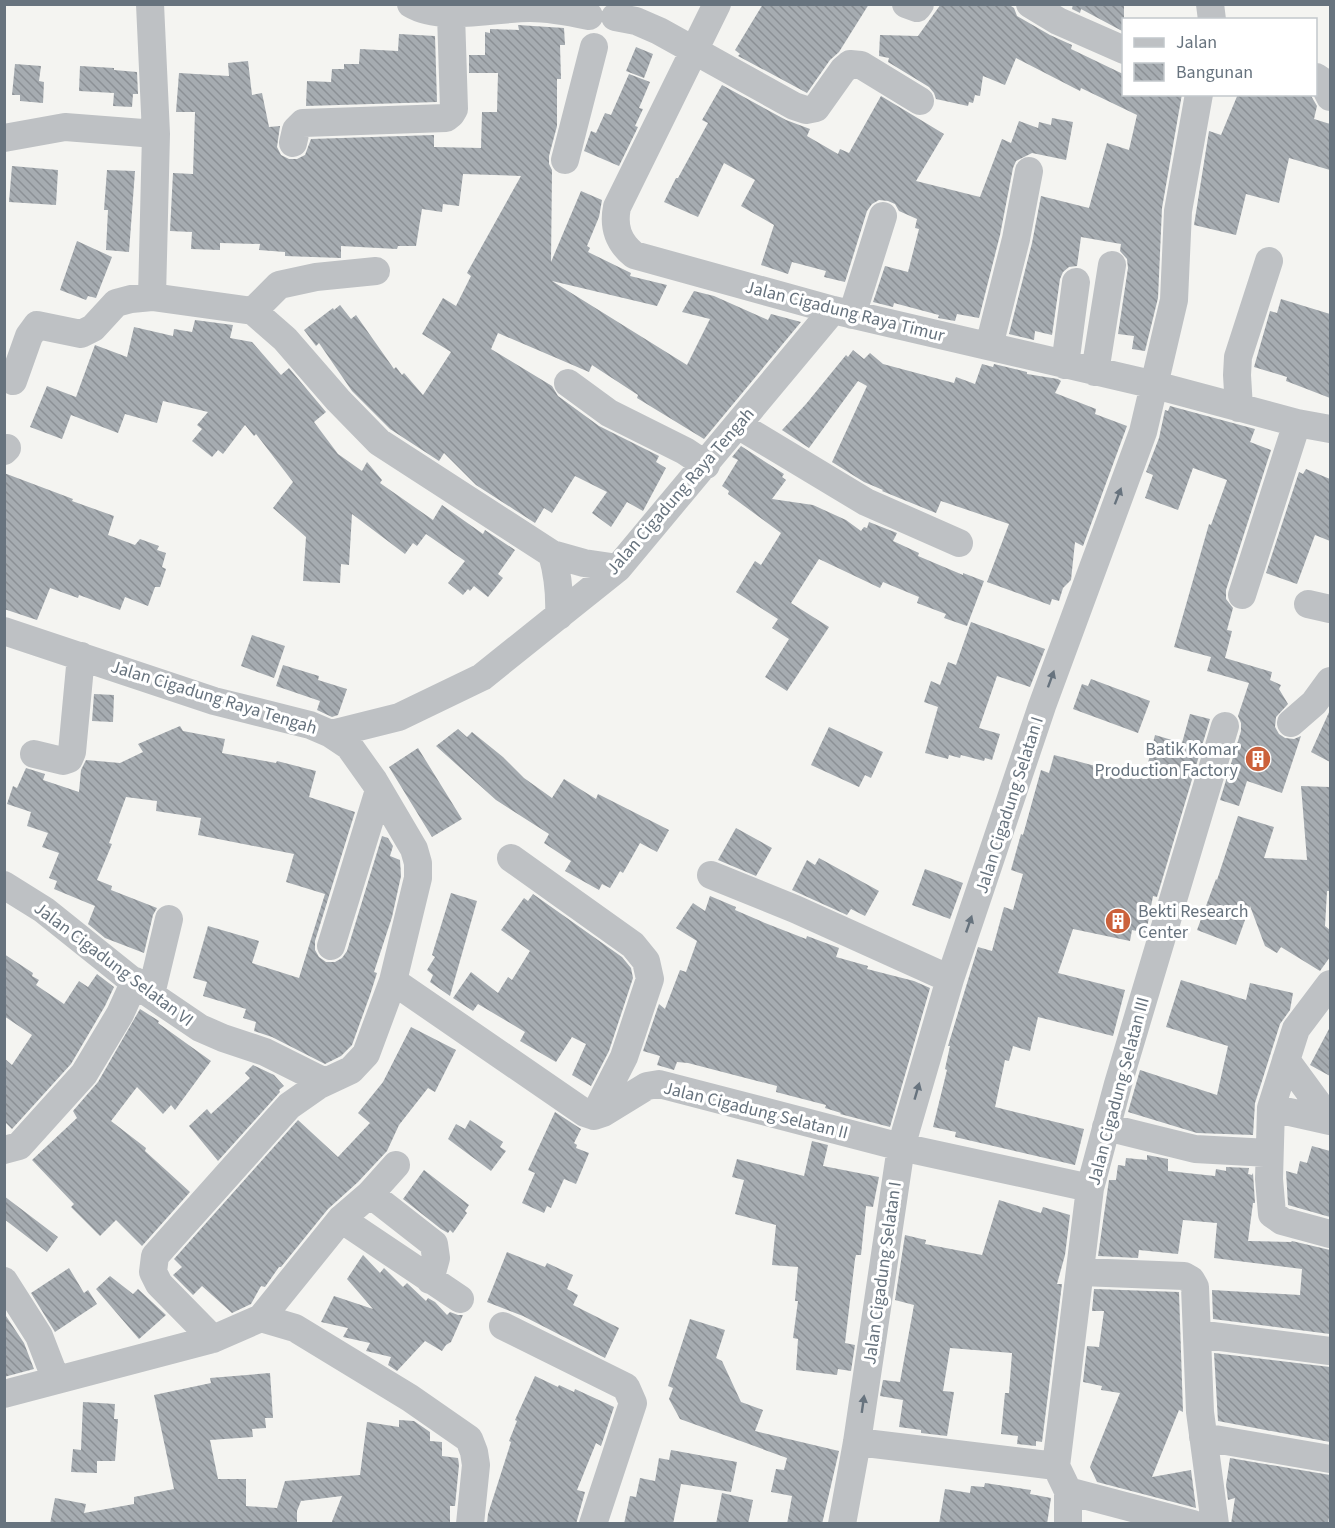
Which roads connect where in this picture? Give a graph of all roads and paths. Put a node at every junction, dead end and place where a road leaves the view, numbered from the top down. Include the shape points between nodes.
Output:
1 (150, 4) edge
2 (411, 4) edge
3 (717, 4) edge
4 (906, 4) edge
5 (920, 4) edge
6 (1030, 4) edge
7 (451, 14) junction
8 (602, 16) junction
9 (1122, 49) edge
10 (695, 51) junction
11 (1317, 77) edge
12 (1199, 96) edge
13 (1330, 97) edge
14 (920, 101) dead end
15 (156, 134) junction
16 (4, 138) edge
17 (293, 143) dead end
18 (565, 160) dead end
19 (1029, 171) dead end
20 (883, 216) dead end
21 (1269, 261) dead end
22 (1112, 265) dead end
23 (376, 271) dead end
24 (1076, 282) dead end
25 (152, 297) junction
26 (253, 311) junction
27 (843, 312) junction
28 (989, 346) junction
29 (1065, 365) junction
30 (1095, 372) junction
31 (13, 381) dead end
32 (568, 383) dead end
33 (1155, 385) junction
34 (1239, 408) junction
35 (1297, 423) junction
36 (738, 425) junction
37 (1330, 429) edge
38 (706, 465) junction
39 (959, 543) dead end
40 (552, 554) junction
41 (618, 568) junction
42 (1242, 595) dead end
43 (559, 616) junction
44 (4, 631) edge
45 (81, 656) junction
46 (1330, 681) edge
47 (1291, 723) dead end
48 (1225, 726) dead end
49 (331, 734) junction
50 (34, 754) dead end
51 (379, 790) junction
52 (511, 858) dead end
53 (711, 875) dead end
54 (4, 885) edge
55 (169, 919) dead end
56 (331, 946) dead end
57 (950, 979) junction
58 (393, 981) junction
59 (1330, 984) edge
60 (143, 987) junction
61 (1286, 1060) junction
62 (325, 1082) junction
63 (1271, 1108) junction
64 (594, 1116) junction
65 (1330, 1120) edge
66 (1106, 1127) junction
67 (901, 1147) junction
68 (4, 1150) edge
69 (1269, 1153) junction
70 (396, 1165) dead end
71 (1090, 1188) junction
72 (370, 1194) junction
73 (342, 1219) junction
74 (1330, 1234) edge
75 (1081, 1272) junction
76 (430, 1280) junction
77 (4, 1281) edge
78 (460, 1299) dead end
79 (261, 1318) junction
80 (503, 1326) dead end
81 (1197, 1334) junction
82 (213, 1339) junction
83 (1330, 1351) edge
84 (56, 1380) junction
85 (4, 1394) edge
86 (1203, 1437) junction
87 (857, 1442) junction
88 (1330, 1459) edge
89 (1056, 1466) junction
90 (1068, 1491) junction
91 (470, 1524) edge
92 (593, 1524) edge
93 (842, 1524) edge
94 (1068, 1524) edge
95 (1193, 1524) edge
96 (1215, 1524) edge

1 - 15 street
2 - 7 street
3 - 10 street, Jalan Cigadung Raya Timur
4 - 5 street via 913,8
6 - 9 street
7 - 8 street via 531,8
7 - 17 street via 451,114 446,118 303,123 296,130
8 - 10 street via 636,21
8 - 18 street via 620,31 614,44 601,49 594,47
10 - 14 street via 806,110 816,108 850,64 861,65
10 - 27 street, Jalan Cigadung Raya Timur via 617,207 620,241 634,255
11 - 13 street
12 - 33 street, Jalan Cigadung Selatan I via 1178,211 1174,300
15 - 16 street via 65,127
15 - 25 street
19 - 28 street
20 - 27 street
21 - 34 street via 1238,357
22 - 30 street
23 - 26 street via 279,285
24 - 29 street
25 - 26 street
25 - 31 street via 116,303 93,328 81,334 37,325 29,336
26 - 40 street via 285,339 379,442
27 - 28 street, Jalan Cigadung Raya Timur
27 - 36 street, Jalan Cigadung Raya Tengah
28 - 29 street, Jalan Cigadung Raya Timur
29 - 30 street, Jalan Cigadung Raya Timur
30 - 33 street, Jalan Cigadung Raya Timur
32 - 38 street via 609,413
33 - 34 street, Jalan Cigadung Raya Timur
57 -> 33 street, Jalan Cigadung Selatan I via 1042,706 1143,432
34 - 35 street, Jalan Cigadung Raya Timur
35 - 37 street, Jalan Cigadung Raya Timur
35 - 42 street
36 - 38 street, Jalan Cigadung Raya Tengah
36 - 39 street via 866,502
38 - 41 street, Jalan Cigadung Raya Tengah
40 - 41 street
40 - 43 street via 558,575
41 - 43 street, Jalan Cigadung Raya Tengah
43 - 49 street, Jalan Cigadung Raya Tengah via 482,677 399,717
44 - 45 street, Jalan Cigadung Raya Tengah
45 - 49 street, Jalan Cigadung Raya Tengah via 214,701
45 - 50 street via 69,759
46 - 47 street via 1314,703
48 - 66 street, Jalan Cigadung Selatan III
49 - 51 street via 349,747
51 - 56 street
51 - 58 street via 414,849 418,863 418,878
52 - 64 street via 633,945 646,961 650,979 624,1057
53 - 57 street
54 - 60 street, Jalan Cigadung Selatan VI via 44,910
55 - 60 street
67 -> 57 street, Jalan Cigadung Selatan I
58 - 62 street via 366,1054 351,1071
58 - 64 street
59 - 61 street via 1296,1029
60 - 62 street, Jalan Cigadung Selatan VI via 200,1028 265,1052
60 - 68 street via 120,1014 84,1074 19,1146
61 - 63 street
61 - 65 street
62 - 82 street via 289,1106 155,1256 153,1272 159,1284
63 - 65 street
63 - 69 street
64 - 67 street, Jalan Cigadung Selatan II via 647,1086 660,1084
66 - 69 street via 1196,1149
66 - 71 street, Jalan Cigadung Selatan III
67 - 71 street, Jalan Cigadung Selatan II
87 -> 67 street, Jalan Cigadung Selatan I
69 - 74 street via 1272,1214 1282,1221
70 - 72 street
71 - 75 street, Jalan Cigadung Selatan III
72 - 73 street
72 - 76 street via 434,1244 436,1258
73 - 76 street
73 - 79 street
75 - 81 street via 1184,1276 1195,1287
75 - 89 street, Jalan Cigadung Selatan III
76 - 78 street
77 - 84 street via 39,1336
79 - 82 street
79 - 91 street via 295,1328 469,1439 476,1465
80 - 92 street via 626,1387 630,1395 633,1403
81 - 83 street
81 - 86 street
82 - 84 street
84 - 85 street
86 - 88 street
86 - 96 street
87 - 89 street
87 - 93 street, Jalan Cigadung Selatan I
89 - 90 street
90 - 94 street
90 - 95 street

